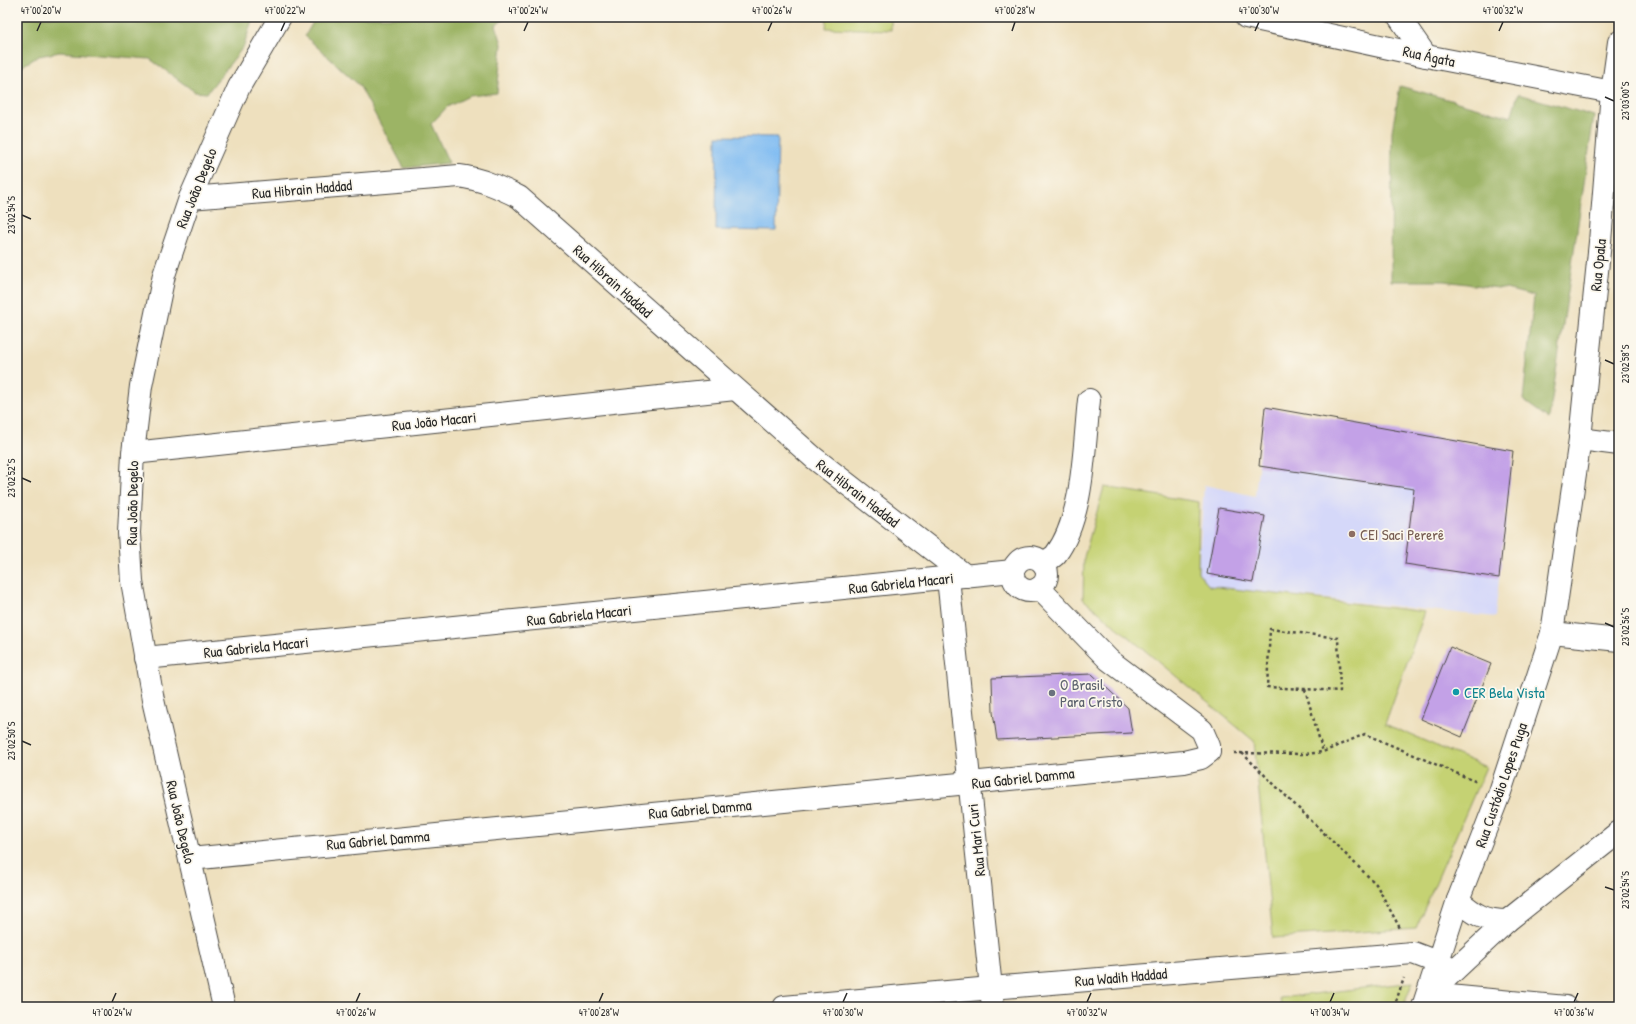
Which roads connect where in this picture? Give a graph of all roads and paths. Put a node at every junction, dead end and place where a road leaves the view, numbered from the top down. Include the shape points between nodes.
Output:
1 (280, 17) edge
2 (1246, 17) edge
3 (1399, 17) edge
4 (1619, 42) edge
5 (1426, 56) junction
6 (1612, 92) junction
7 (190, 198) junction
8 (1610, 243) edge
9 (735, 389) junction
10 (1089, 400) dead end
11 (1580, 439) junction
12 (1619, 444) edge
13 (133, 453) junction
14 (1043, 562) junction
15 (1013, 571) junction
16 (957, 577) junction
17 (1039, 588) junction
18 (1552, 632) junction
19 (1619, 640) edge
20 (145, 658) junction
21 (1305, 689) junction
22 (1209, 752) junction
23 (1323, 752) junction
24 (1242, 753) junction
25 (971, 784) junction
26 (1500, 792) junction
27 (1619, 832) edge
28 (190, 859) junction
29 (1458, 900) junction
30 (1507, 921) junction
31 (1413, 953) junction
32 (1446, 966) junction
33 (992, 998) edge
34 (1426, 1001) edge
35 (224, 1007) edge
36 (784, 1007) edge
37 (1566, 1007) edge

1 - 7 street, Rua João Degelo via 239,87
2 - 5 street, Rua Ágata
3 - 5 street
4 - 6 street, Rua Opala
5 - 6 street, Rua Ágata
6 - 8 street, Rua Opala
7 - 9 street, Rua Hibrain Haddad via 459,176 476,178 519,197
7 - 13 street, Rua João Degelo via 164,275 141,386
8 - 11 street, Rua Opala
9 - 13 street, Rua João Macari
9 - 16 street, Rua Hibrain Haddad
10 - 14 street via 1079,494 1071,528 1055,555
11 - 12 street
11 - 18 street, Rua Custódio Lopes Puga
13 - 20 street, Rua João Degelo via 129,533 132,580
14 - 15 street via 1033,557 1022,558
14 - 17 street via 1046,579
15 - 16 street, Rua Gabriela Macari
15 - 17 street via 1015,582 1023,590
16 - 20 street, Rua Gabriela Macari
16 - 25 street, Rua Mari Curi
17 - 22 street via 1109,660 1202,730
18 - 19 street
18 - 26 street, Rua Custódio Lopes Puga
20 - 28 street, Rua João Degelo
21 - 21 path via 1267,687 1270,629 1338,638 1340,691
21 - 23 path
22 - 24 path
22 - 25 street, Rua Gabriel Damma via 1202,758 1184,762
23 - 24 path
23 - 26 path via 1365,734
24 - 31 path via 1376,884
25 - 28 street, Rua Gabriel Damma
25 - 33 street, Rua Mari Curi
26 - 29 street, Rua Custódio Lopes Puga
27 - 30 street
28 - 35 street, Rua João Degelo
29 - 30 street via 1471,912 1492,921
29 - 32 street, Rua Custódio Lopes Puga
30 - 32 street
31 - 32 street, Rua Wadih Haddad
31 - 33 street, Rua Wadih Haddad
32 - 34 street, Rua Custódio Lopes Puga
33 - 36 street, Rua Wadih Haddad
34 - 37 street

